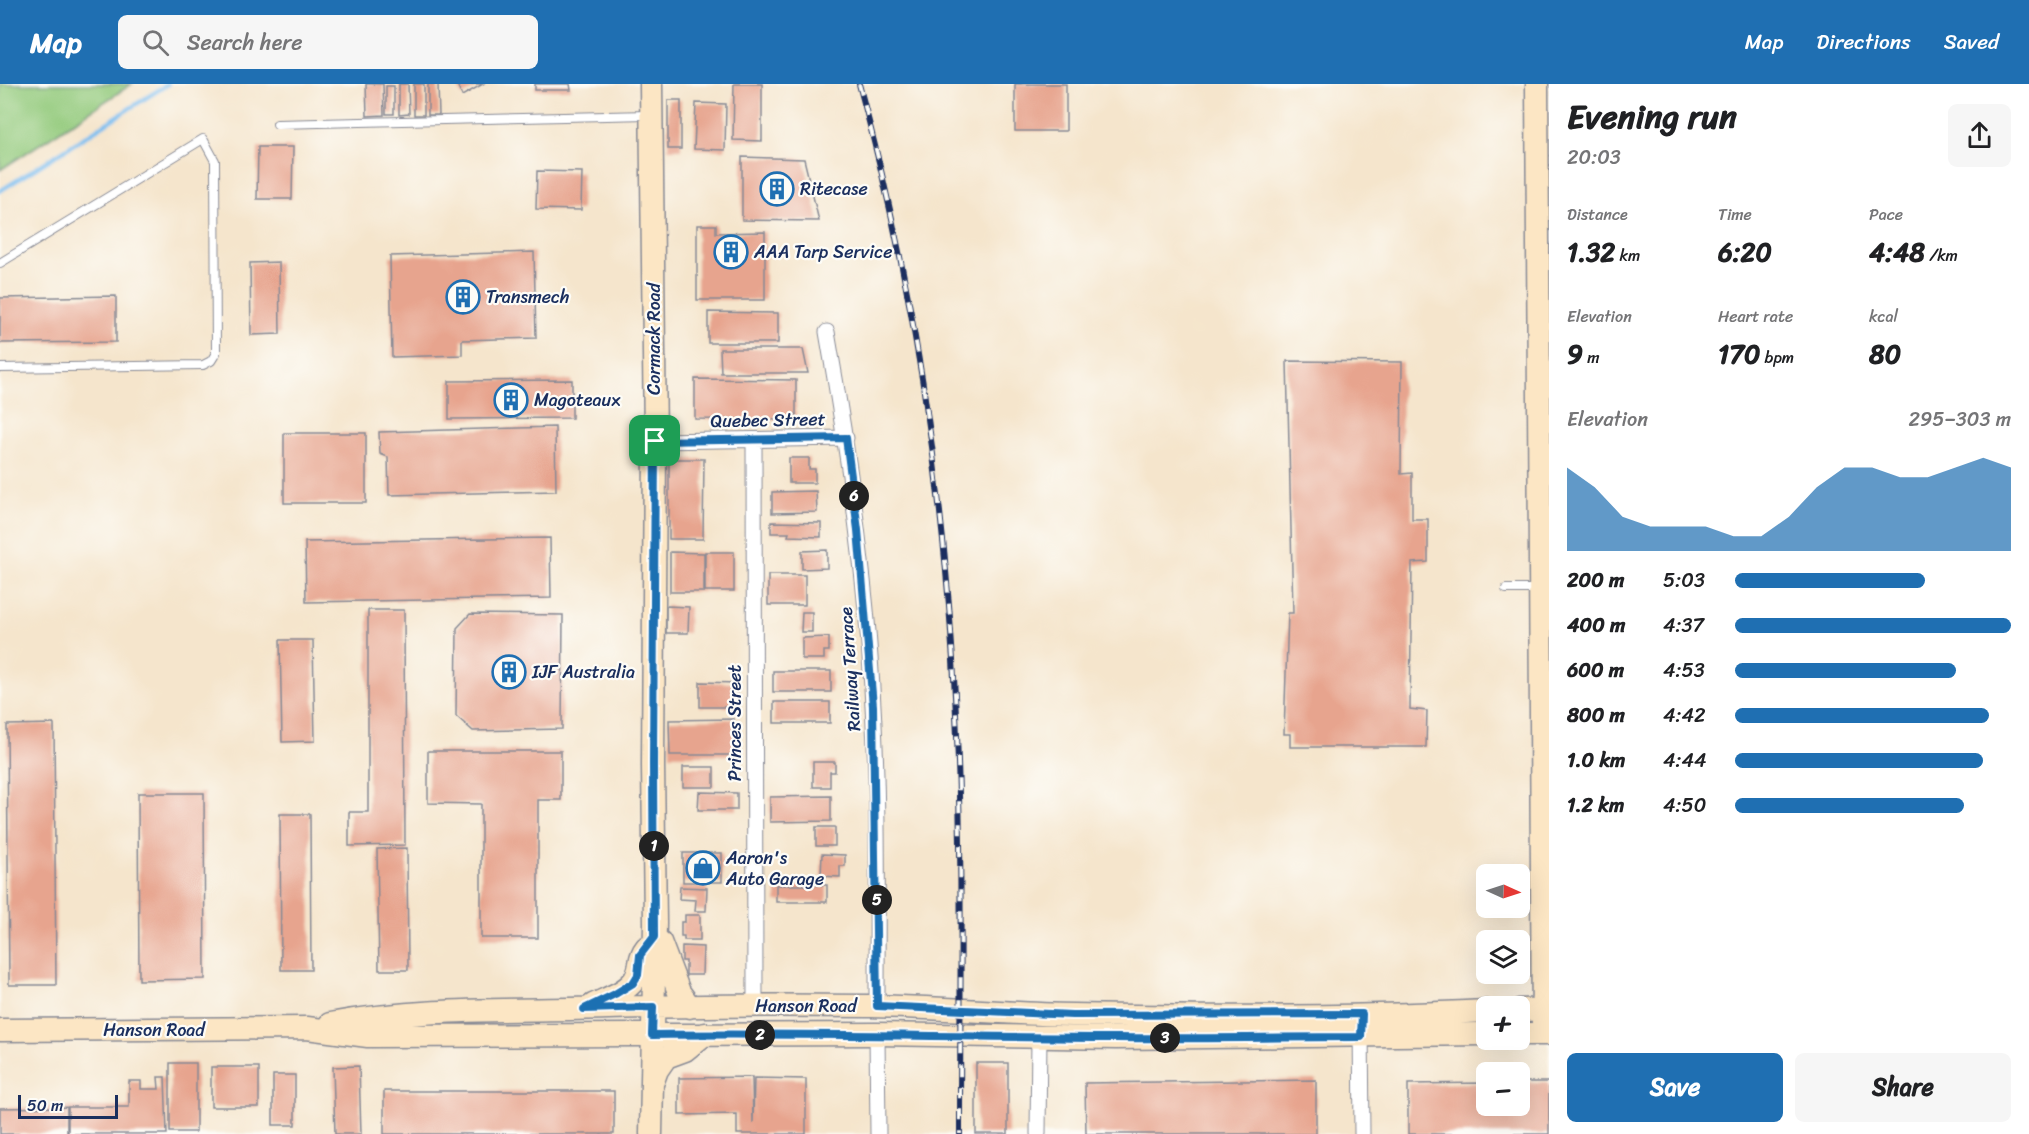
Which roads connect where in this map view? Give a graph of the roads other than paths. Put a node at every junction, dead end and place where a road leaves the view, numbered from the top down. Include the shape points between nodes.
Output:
1 (651, 84) edge
2 (1537, 84) edge
3 (653, 115) junction
4 (277, 124) dead end
5 (0, 263) edge
6 (827, 332) dead end
7 (0, 368) edge
8 (846, 438) junction
9 (754, 440) junction
10 (655, 441) junction
11 (1506, 589) dead end
12 (1539, 589) junction
13 (655, 930) junction
14 (690, 1006) junction
15 (755, 1006) junction
16 (877, 1006) junction
17 (653, 1007) junction
18 (584, 1009) junction
19 (1546, 1009) edge
20 (1530, 1010) edge
21 (1476, 1011) edge
22 (1362, 1014) junction
23 (1072, 1015) junction
24 (308, 1028) junction
25 (0, 1030) edge
26 (606, 1034) junction
27 (705, 1034) junction
28 (877, 1034) junction
29 (1530, 1034) edge
30 (1546, 1034) edge
31 (652, 1035) junction
32 (1476, 1035) edge
33 (1039, 1036) junction
34 (1361, 1037) junction
35 (650, 1091) junction
36 (651, 1134) edge
37 (878, 1134) edge
38 (1038, 1134) edge
39 (1362, 1134) edge

1 - 3 main road, Cormack Road
2 - 12 main road
3 - 4 lane
3 - 10 main road, Cormack Road
5 - 7 lane via 202,139 215,161 216,353 211,361 204,365
6 - 8 street, Railway Terrace
8 - 9 street, Quebec Street
8 - 16 street, Railway Terrace via 873,706
9 - 10 street, Quebec Street
9 - 15 street, Princes Street
10 - 13 main road, Cormack Road
11 - 12 lane
12 - 19 main road
13 - 14 main road via 679,992
13 - 17 main road, Cormack Road
13 - 18 main road via 640,955 633,983
14 - 15 main road, Hanson Road
14 - 17 main road, Hanson Road
15 - 16 main road, Hanson Road
16 - 23 main road, Hanson Road
17 - 18 main road, Hanson Road
17 - 31 main road, Cormack Road
18 - 24 main road, Hanson Road via 418,1013
19 - 20 main road
19 - 30 main road
21 - 22 main road, Hanson Road
22 - 23 main road, Hanson Road
22 - 34 street
23 - 33 main road via 1052,1024
24 - 25 main road, Hanson Road
24 - 26 main road, Hanson Road via 368,1036
26 - 31 main road, Hanson Road
26 - 35 main road via 636,1044
27 - 28 main road, Hanson Road
27 - 31 main road, Hanson Road
27 - 35 main road via 685,1050 662,1060
28 - 33 main road, Hanson Road
28 - 37 street
29 - 30 main road
31 - 35 main road, Cormack Road
32 - 34 main road, Hanson Road
33 - 34 main road, Hanson Road
33 - 38 street
34 - 39 street
35 - 36 main road, Cormack Road

